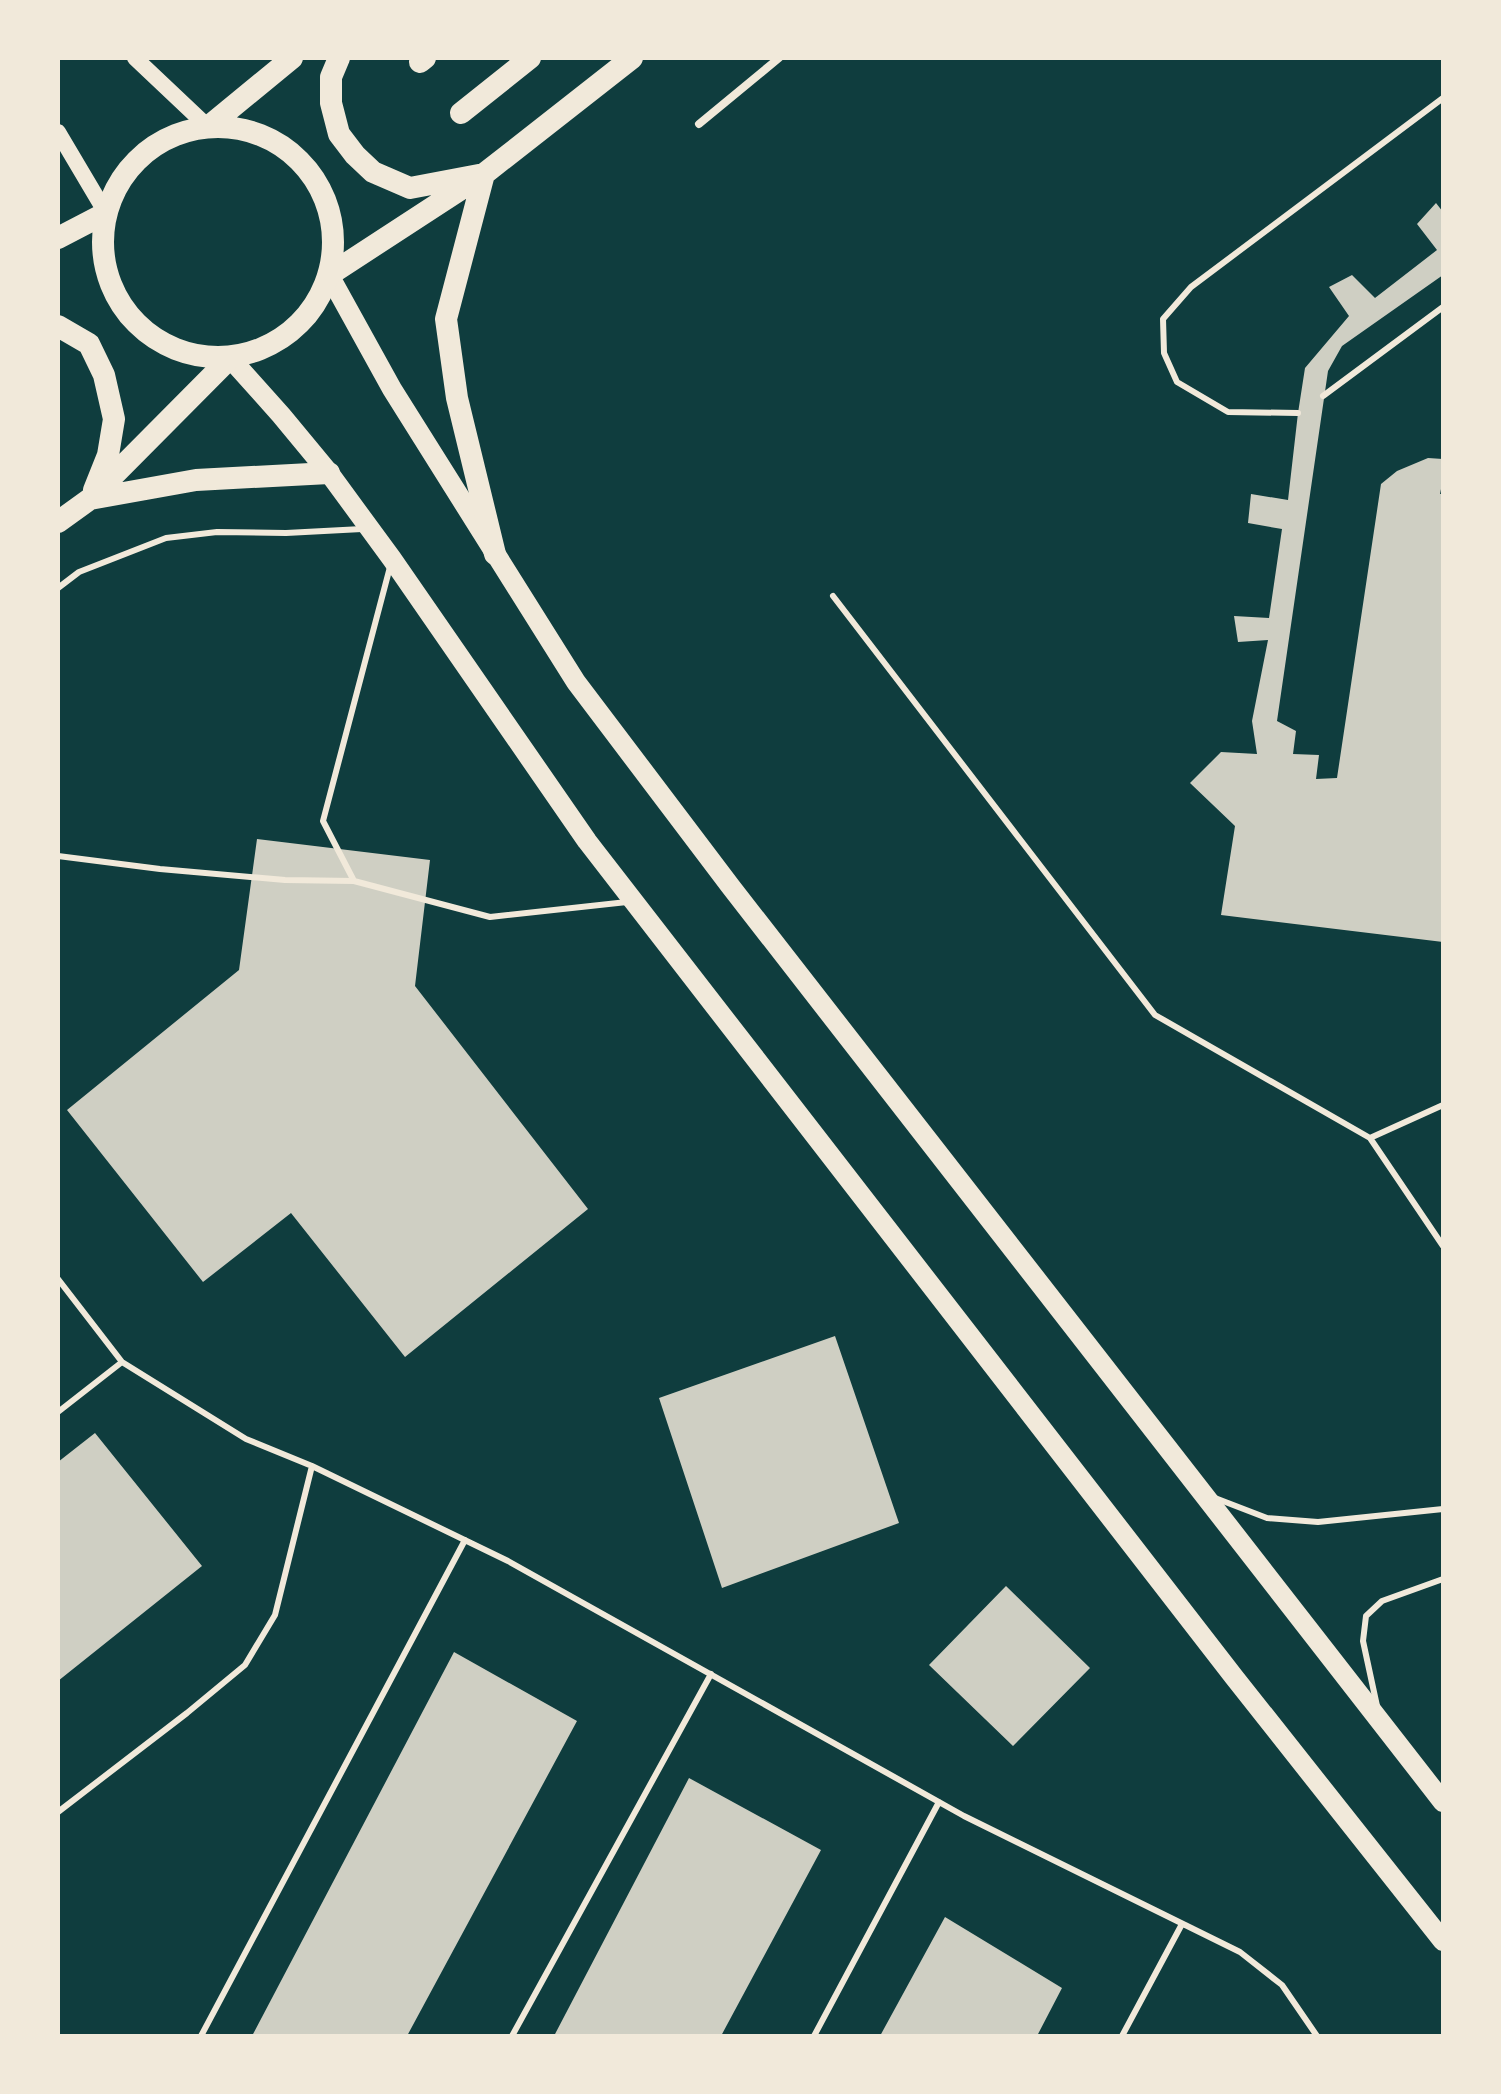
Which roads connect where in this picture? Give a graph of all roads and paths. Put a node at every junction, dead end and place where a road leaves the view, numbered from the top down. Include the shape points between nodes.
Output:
1 (135, 58) edge
2 (292, 58) edge
3 (339, 58) edge
4 (530, 58) edge
5 (632, 58) edge
6 (779, 58) edge
7 (1443, 98) edge
8 (461, 113) dead end
9 (699, 124) dead end
10 (208, 127) junction
11 (58, 132) edge
12 (484, 174) junction
13 (106, 213) junction
14 (58, 238) edge
15 (329, 275) junction
16 (1443, 307) edge
17 (58, 326) edge
18 (230, 358) junction
19 (1323, 396) dead end
20 (1298, 413) dead end
21 (329, 473) junction
22 (90, 499) junction
23 (58, 522) edge
24 (369, 528) junction
25 (495, 554) junction
26 (392, 559) junction
27 (58, 588) edge
28 (833, 596) dead end
29 (58, 856) edge
30 (354, 881) junction
31 (634, 901) junction
32 (1443, 1105) edge
33 (1370, 1138) junction
34 (1443, 1246) edge
35 (58, 1279) edge
36 (122, 1362) junction
37 (58, 1412) edge
38 (312, 1466) junction
39 (1202, 1493) junction
40 (1443, 1509) edge
41 (465, 1540) junction
42 (1443, 1579) edge
43 (711, 1674) junction
44 (1381, 1722) junction
45 (939, 1802) junction
46 (1443, 1802) edge
47 (58, 1812) edge
48 (1182, 1924) junction
49 (1443, 1941) edge
50 (201, 2036) edge
51 (512, 2036) edge
52 (814, 2036) edge
53 (1122, 2036) edge
54 (1317, 2036) edge

1 - 10 main road
2 - 10 highway
3 - 12 highway via 331,77 339,134 373,172 410,188
4 - 8 highway
5 - 12 highway
6 - 9 street
7 - 20 lane via 1191,287 1163,319 1164,353 1177,382 1228,412
10 - 13 highway via 173,135 143,154 120,181
10 - 15 highway via 246,129 280,144 308,169 327,201 334,237
11 - 13 main road
12 - 15 highway
12 - 25 highway via 446,319 457,398
13 - 14 highway
13 - 18 highway via 102,250 110,286 130,318 158,342 193,356
15 - 18 highway via 315,306 292,331 263,349
15 - 25 main road via 392,389
16 - 19 lane
17 - 22 highway via 89,344 104,375 114,419 108,455
18 - 21 main road
18 - 22 highway
21 - 22 highway via 196,480
21 - 24 main road
22 - 23 highway
24 - 26 main road
24 - 27 lane via 166,538 79,572
25 - 39 main road via 594,706
26 - 30 lane via 323,821
26 - 31 main road
28 - 33 lane via 1155,1015
29 - 30 lane via 285,880
30 - 31 lane via 490,917
31 - 49 main road
32 - 33 lane
33 - 34 lane
35 - 36 lane
36 - 37 lane
36 - 38 lane via 246,1439
38 - 41 lane
38 - 47 lane via 275,1615 245,1665
39 - 40 lane via 1267,1518 1318,1522
39 - 44 main road
41 - 43 lane
41 - 50 lane
42 - 44 lane via 1382,1601 1366,1616 1363,1641
43 - 45 lane
43 - 51 lane
44 - 46 main road
45 - 48 lane
45 - 52 lane
48 - 53 lane
48 - 54 lane via 1240,1952 1282,1985

